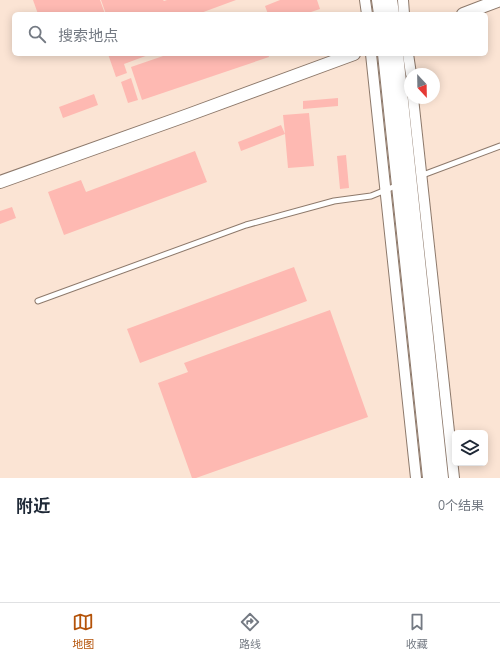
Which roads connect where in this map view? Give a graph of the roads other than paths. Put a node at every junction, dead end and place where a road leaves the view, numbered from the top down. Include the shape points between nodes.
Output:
1 (366, 0) edge
2 (379, 0) edge
3 (390, 0) edge
4 (403, 0) edge
5 (500, 0) edge
6 (367, 12) edge
7 (380, 12) edge
8 (392, 12) edge
9 (404, 12) edge
10 (468, 12) edge
11 (349, 56) edge
12 (371, 56) edge
13 (385, 56) edge
14 (396, 56) edge
15 (408, 56) edge
16 (410, 68) edge
17 (413, 104) edge
18 (500, 146) edge
19 (410, 180) junction
20 (0, 182) edge
21 (385, 190) junction
22 (38, 301) dead end
23 (416, 478) edge
24 (430, 478) edge
25 (441, 478) edge
26 (454, 478) edge

1 - 6 street
2 - 7 main road
3 - 8 main road
4 - 9 street
5 - 10 street
11 - 20 street
12 - 21 street
13 - 19 main road
14 - 19 main road
15 - 16 street
17 - 19 street
18 - 19 lane
19 - 21 lane
19 - 24 main road
19 - 25 main road
19 - 26 street
21 - 22 lane via 372,196 334,201 246,225
21 - 23 street

